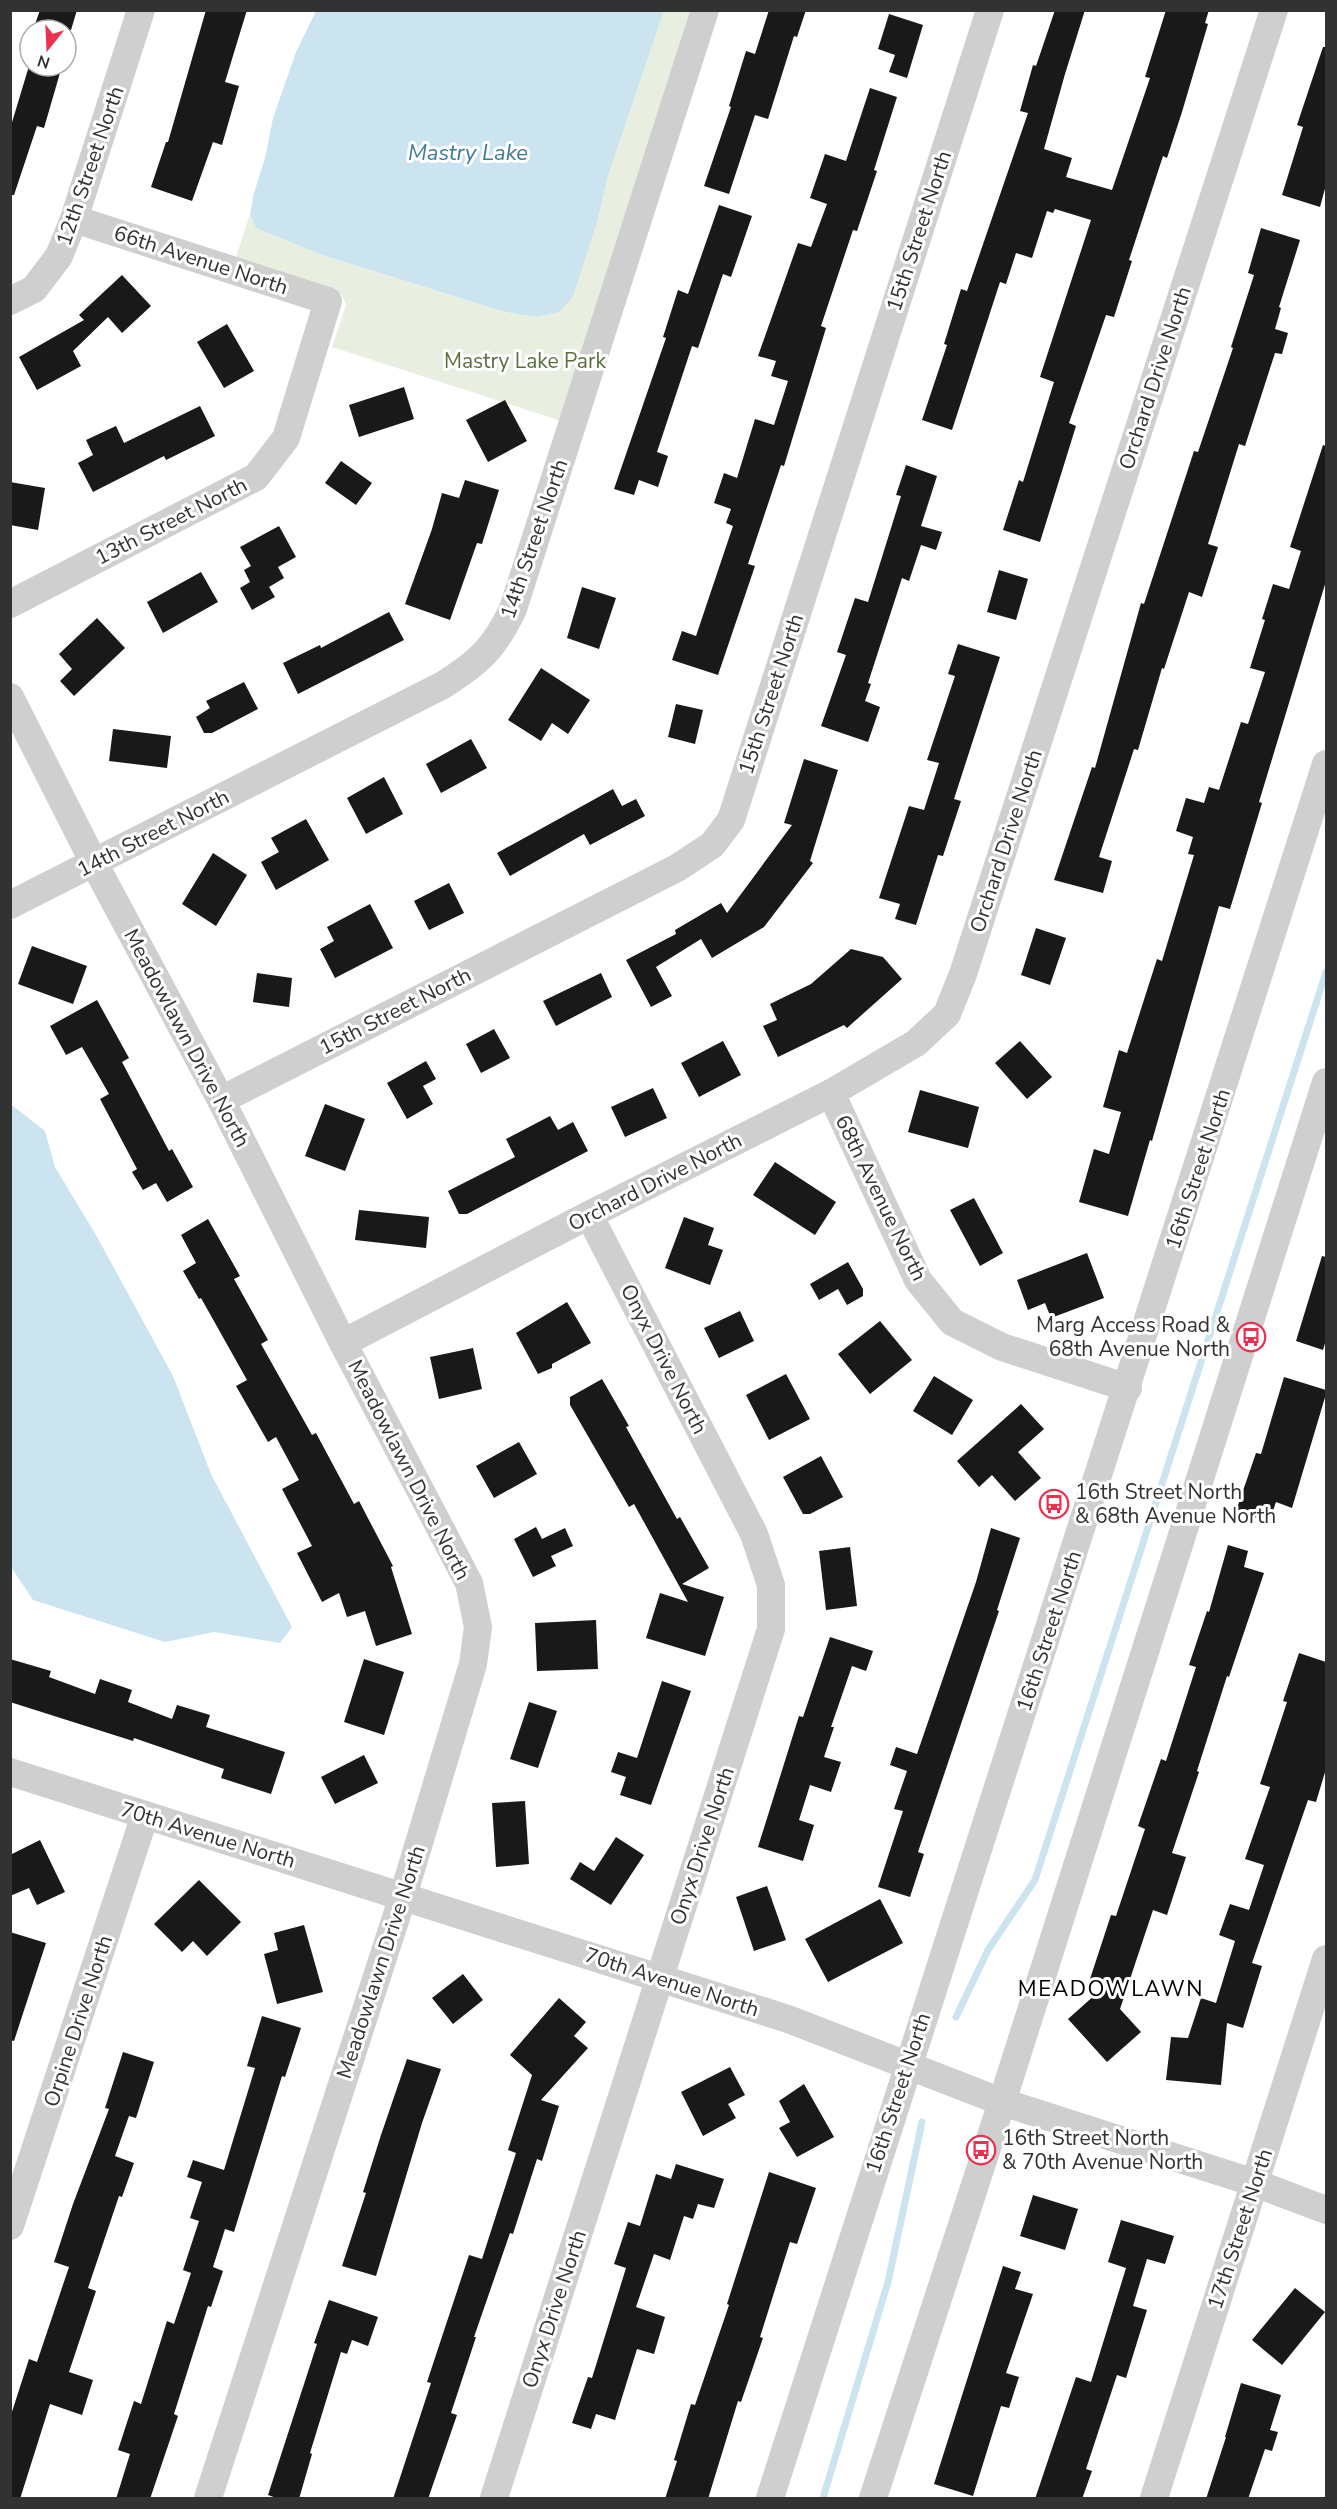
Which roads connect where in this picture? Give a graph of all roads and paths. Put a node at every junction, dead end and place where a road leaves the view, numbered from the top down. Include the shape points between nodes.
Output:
1 (141, 10) edge
2 (705, 10) edge
3 (990, 10) edge
4 (1274, 10) edge
5 (74, 219) junction
6 (10, 301) edge
7 (328, 301) joint
8 (10, 604) edge
9 (10, 697) edge
10 (1326, 764) edge
11 (94, 863) junction
12 (10, 905) edge
13 (1326, 1083) edge
14 (831, 1094) junction
15 (221, 1100) junction
16 (589, 1215) junction
17 (343, 1343) junction
18 (1128, 1388) junction
19 (10, 1772) edge
20 (145, 1815) junction
21 (403, 1896) junction
22 (1326, 1959) edge
23 (660, 1978) junction
24 (907, 2066) junction
25 (1002, 2102) junction
26 (1255, 2183) junction
27 (1326, 2210) edge
28 (10, 2226) edge
29 (208, 2499) edge
30 (494, 2499) edge
31 (770, 2499) edge
32 (873, 2499) edge
33 (1154, 2499) edge

1 - 5 street, 12th Street North
2 - 11 street, 14th Street North via 501,635 485,654 443,685
3 - 15 street, 15th Street North via 730,820 711,845 677,868
4 - 14 street, Orchard Drive North via 947,1014 916,1043
5 - 6 street, 12th Street North via 59,256 34,289
5 - 7 street, 66th Avenue North
7 - 8 street, 13th Street North via 286,438 256,477
9 - 11 street, Meadowlawn Drive North
10 - 18 street, 16th Street North
11 - 12 street, 14th Street North
11 - 15 street, Meadowlawn Drive North
13 - 25 street
14 - 16 street, Orchard Drive North
14 - 18 street, 68th Avenue North via 918,1280 952,1322 1002,1347
15 - 17 street, Meadowlawn Drive North
16 - 17 street, Orchard Drive North
16 - 23 street, Onyx Drive North via 754,1533 771,1585 771,1629
17 - 21 street, Meadowlawn Drive North via 469,1583 478,1627 473,1664
18 - 24 street, 16th Street North
19 - 20 street, 70th Avenue North
20 - 21 street, 70th Avenue North
20 - 28 street, Orpine Drive North
21 - 23 street, 70th Avenue North
21 - 29 street, Meadowlawn Drive North
22 - 26 street, 17th Street North
23 - 24 street, 70th Avenue North via 788,2019
23 - 30 street, Onyx Drive North
24 - 25 street, 70th Avenue North
24 - 31 street, 16th Street North
25 - 26 street, 70th Avenue North
25 - 32 street
26 - 27 street, 70th Avenue North
26 - 33 street, 17th Street North

